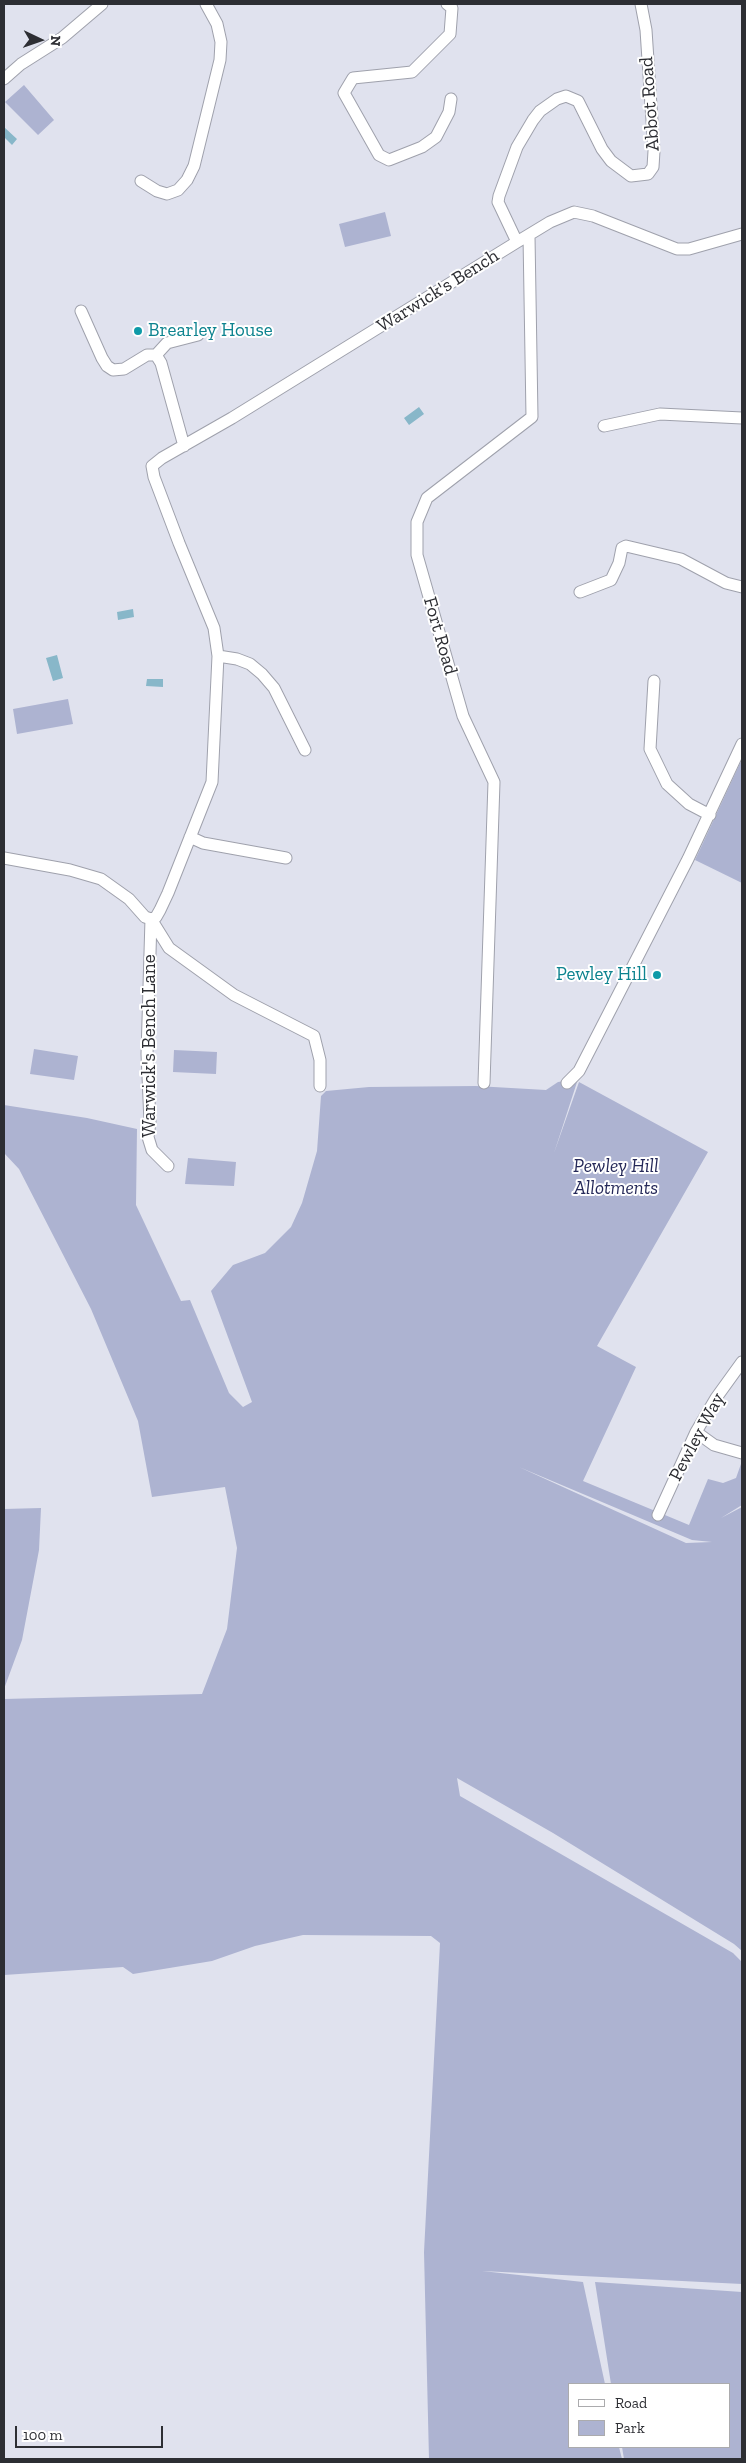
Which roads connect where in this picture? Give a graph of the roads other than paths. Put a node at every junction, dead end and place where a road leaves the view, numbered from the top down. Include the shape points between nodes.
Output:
1 (102, 4) edge
2 (206, 4) edge
3 (447, 4) edge
4 (641, 4) edge
5 (4, 78) edge
6 (451, 100) dead end
7 (142, 181) dead end
8 (742, 234) edge
9 (529, 236) junction
10 (517, 242) junction
11 (81, 311) dead end
12 (198, 334) dead end
13 (156, 355) junction
14 (742, 418) edge
15 (604, 426) dead end
16 (184, 446) junction
17 (742, 586) edge
18 (580, 592) dead end
19 (218, 656) junction
20 (654, 681) dead end
21 (742, 744) edge
22 (305, 750) dead end
23 (710, 815) junction
24 (190, 837) junction
25 (4, 858) edge
26 (286, 858) dead end
27 (150, 919) junction
28 (484, 1083) dead end
29 (567, 1083) dead end
30 (320, 1086) dead end
31 (168, 1166) dead end
32 (742, 1362) edge
33 (696, 1432) junction
34 (742, 1453) edge
35 (658, 1515) dead end

1 - 5 street via 62,38
2 - 7 street via 217,24 220,60 194,166 178,190 167,194
3 - 6 street via 452,8 450,34 412,72 354,78 344,93 379,154 389,160 422,147 436,137 449,112
4 - 10 street, Abbot Road via 646,30 653,167 648,174 631,176 602,149 578,101 566,96 557,99 533,120 517,147 499,196 498,202
8 - 9 street, Warwick's Bench via 689,249 677,249 574,212
9 - 10 street, Warwick's Bench
9 - 28 street, Fort Road via 532,417 427,498 417,522 417,555 463,716 494,782
10 - 16 street, Warwick's Bench
11 - 13 street via 102,358 113,370 124,369 147,355
12 - 13 street via 167,343
13 - 16 street via 166,378
14 - 15 street via 660,414
16 - 19 street, Warwick's Bench via 152,466 214,628
17 - 18 street via 726,583 681,559 626,546 622,548 611,580
19 - 22 street via 250,664 262,674 274,688
19 - 24 street via 212,782
20 - 23 street via 650,749 667,784 689,804
21 - 23 street
23 - 29 street via 579,1071
24 - 26 street via 203,843
24 - 27 street via 160,910
25 - 27 street via 101,879
27 - 30 street via 169,948 234,995 314,1036 320,1060
27 - 31 street, Warwick's Bench Lane via 148,1137 152,1150
32 - 33 street, Pewley Way
33 - 34 street via 714,1446
33 - 35 street, Pewley Way

